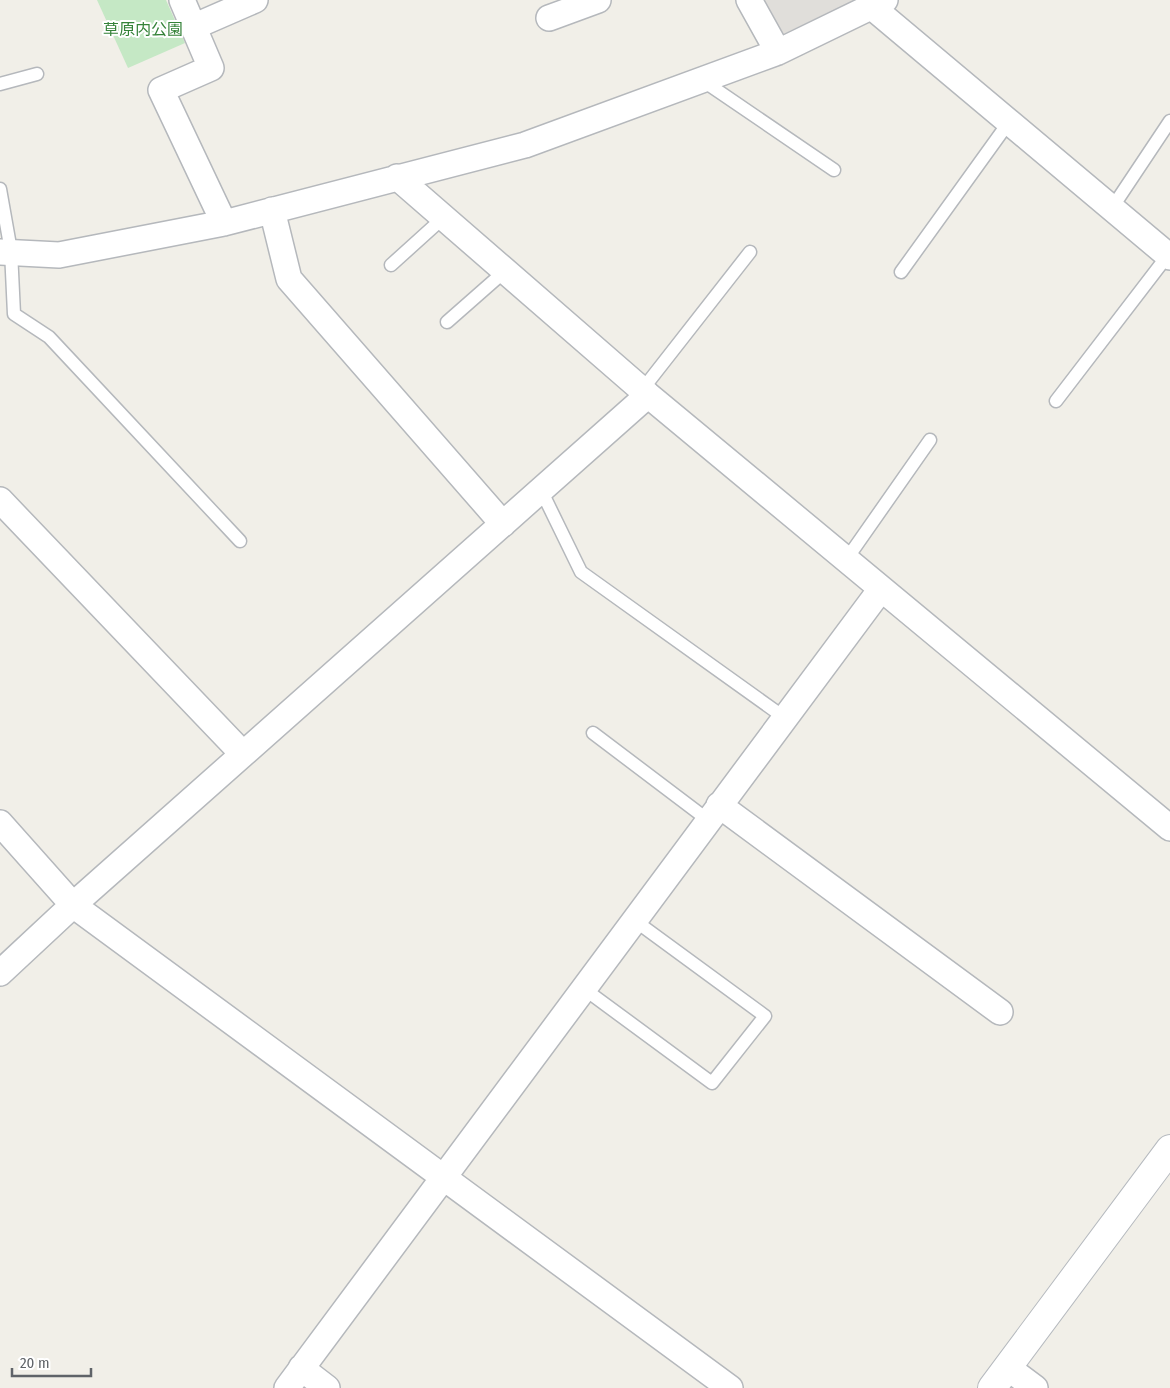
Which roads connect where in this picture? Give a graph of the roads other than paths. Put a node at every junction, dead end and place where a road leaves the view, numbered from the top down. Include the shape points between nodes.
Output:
1 (182, 0) edge
2 (255, 0) edge
3 (598, 0) edge
4 (749, 0) edge
5 (879, 4) edge
6 (549, 18) dead end
7 (193, 27) junction
8 (778, 52) junction
9 (37, 74) dead end
10 (702, 80) junction
11 (0, 84) edge
12 (1170, 121) edge
13 (1009, 122) junction
14 (834, 170) dead end
15 (397, 178) junction
16 (0, 189) edge
17 (1112, 208) junction
18 (272, 210) junction
19 (443, 218) junction
20 (224, 222) junction
21 (6, 251) edge
22 (750, 252) dead end
23 (1169, 256) edge
24 (391, 266) dead end
25 (505, 271) junction
26 (901, 272) dead end
27 (447, 322) dead end
28 (645, 393) junction
29 (1056, 401) dead end
30 (930, 440) dead end
31 (542, 490) junction
32 (0, 500) edge
33 (503, 524) junction
34 (240, 541) dead end
35 (846, 560) junction
36 (881, 589) junction
37 (785, 718) junction
38 (593, 733) dead end
39 (243, 754) junction
40 (714, 813) junction
41 (0, 822) edge
42 (1170, 828) edge
43 (73, 904) junction
44 (634, 920) junction
45 (0, 973) edge
46 (583, 988) junction
47 (1000, 1012) dead end
48 (1170, 1149) edge
49 (444, 1176) junction
50 (294, 1378) edge
51 (1000, 1378) edge
52 (327, 1388) edge
53 (730, 1388) edge
54 (1035, 1388) edge

1 - 7 street
2 - 7 street
3 - 6 street
4 - 8 street
5 - 8 street
5 - 13 street
7 - 20 street via 210,68 161,90
8 - 10 street
9 - 11 lane
10 - 14 lane
10 - 15 street via 525,145
12 - 17 lane
13 - 17 street
13 - 26 lane
15 - 18 street
15 - 19 street
16 - 21 lane
17 - 23 street
18 - 20 street
18 - 33 street via 289,279
19 - 24 lane
19 - 25 street
20 - 21 street via 59,255
21 - 34 lane via 14,314 49,337
22 - 28 lane
23 - 29 lane
25 - 27 lane
25 - 28 street
28 - 31 street
28 - 35 street
30 - 35 lane
31 - 33 street
31 - 37 lane via 580,572
32 - 39 street
33 - 39 street
35 - 36 street
36 - 37 street
36 - 42 street
37 - 40 street
38 - 40 lane
39 - 43 street
40 - 44 street
40 - 47 street
41 - 43 street
43 - 45 street
43 - 49 street
44 - 46 street
44 - 46 lane via 765,1016 712,1083
46 - 49 street
48 - 51 street
49 - 50 street
49 - 53 street
50 - 52 street
51 - 54 street

